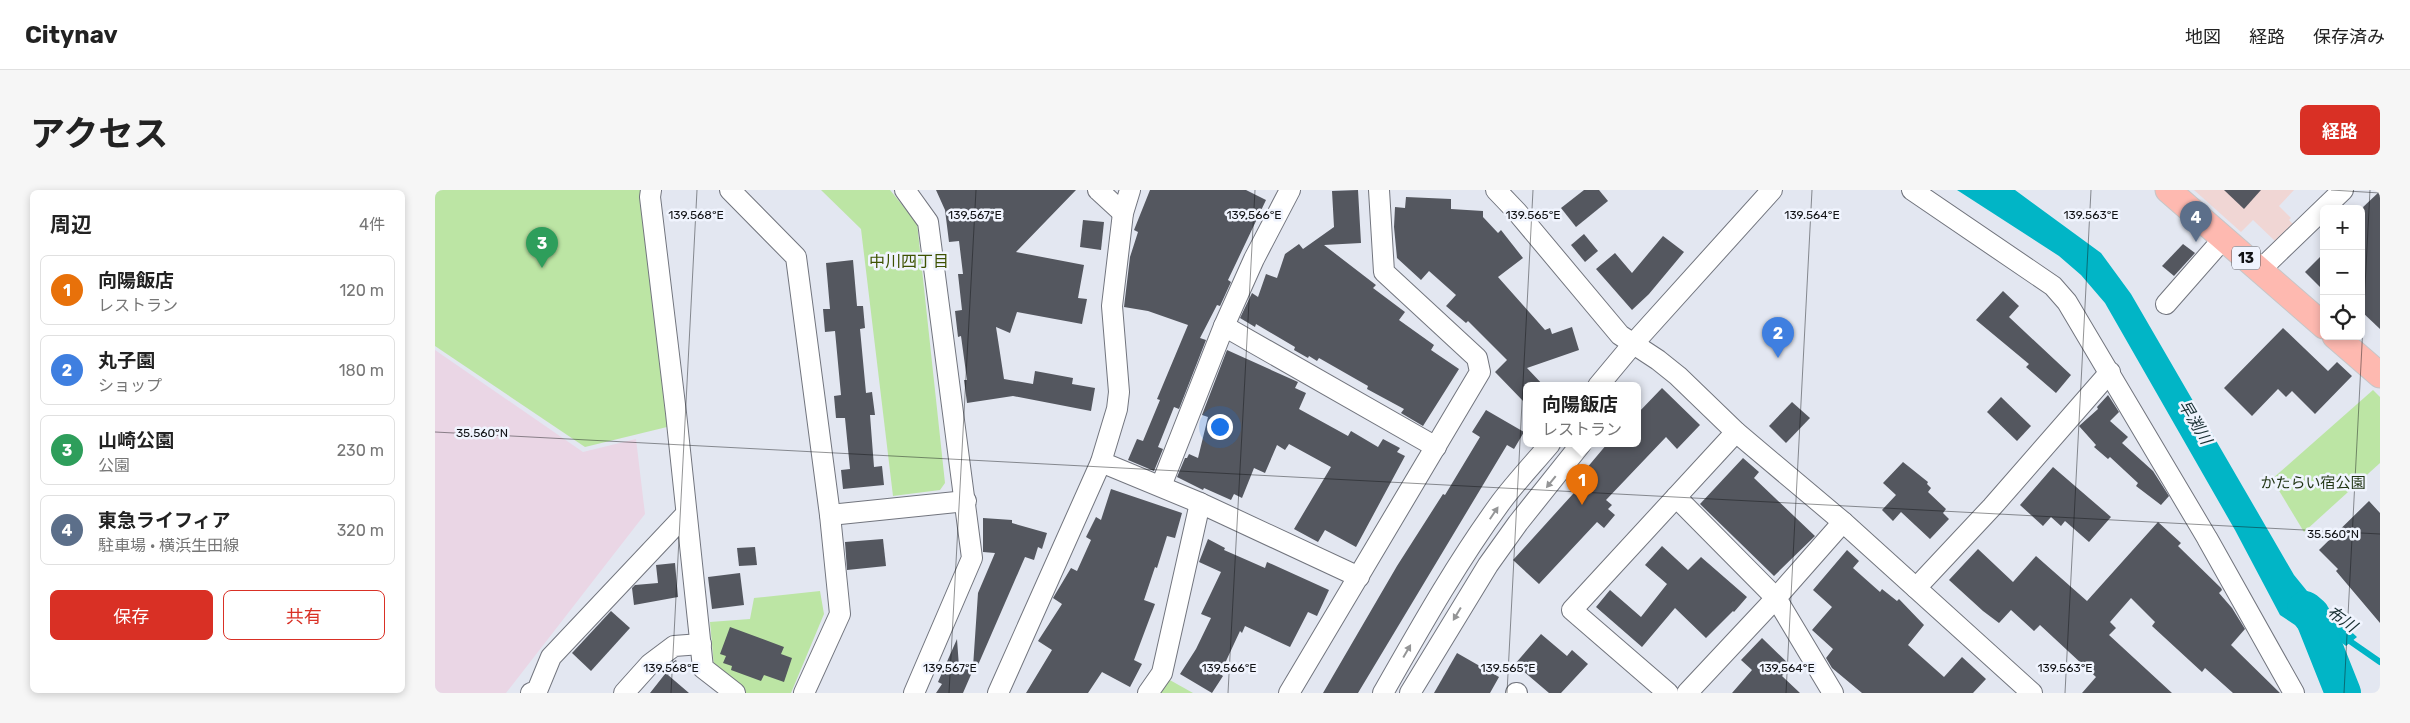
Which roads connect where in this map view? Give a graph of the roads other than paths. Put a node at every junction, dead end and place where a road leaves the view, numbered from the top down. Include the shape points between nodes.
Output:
1 (651, 190) edge
2 (905, 190) edge
3 (1098, 190) edge
4 (1130, 190) edge
5 (1290, 190) edge
6 (1379, 190) edge
7 (1496, 190) edge
8 (1772, 190) edge
9 (1912, 190) edge
10 (2168, 190) edge
11 (2343, 190) edge
12 (739, 193) edge
13 (1123, 213) junction
14 (2223, 239) junction
15 (2260, 270) junction
16 (2166, 304) dead end
17 (2320, 322) edge
18 (1224, 326) junction
19 (2340, 340) edge
20 (1633, 344) junction
21 (2110, 372) junction
22 (2380, 376) edge
23 (1601, 382) edge
24 (1619, 382) edge
25 (1736, 432) junction
26 (1436, 447) junction
27 (1547, 447) edge
28 (1579, 447) edge
29 (1101, 462) junction
30 (1161, 486) junction
31 (1676, 497) junction
32 (966, 501) junction
33 (1200, 503) junction
34 (686, 514) junction
35 (830, 515) junction
36 (1843, 522) junction
37 (1359, 576) junction
38 (1916, 588) junction
39 (1777, 598) junction
40 (701, 644) junction
41 (536, 692) edge
42 (624, 693) edge
43 (735, 693) edge
44 (804, 693) edge
45 (914, 693) edge
46 (998, 693) edge
47 (1147, 693) edge
48 (1289, 693) edge
49 (1383, 693) edge
50 (1410, 693) edge
51 (1668, 693) edge
52 (1687, 693) edge
53 (1833, 693) edge
54 (2032, 693) edge
55 (2294, 693) edge

1 - 34 street
2 - 32 street via 928,222
3 - 13 street
4 - 13 street
5 - 18 street via 1253,260
6 - 26 street via 1384,272 1479,363 1478,377
7 - 20 street via 1620,335
8 - 20 street
9 - 21 street via 2053,286 2067,302
10 - 14 main road, 13
11 - 15 street
12 - 35 street via 796,257
13 - 29 street via 1112,306 1119,392
14 - 15 main road, 13
14 - 16 street
15 - 17 main road, 13
18 - 26 street
18 - 30 street
19 - 22 main road
20 - 23 street
20 - 24 street
20 - 25 street via 1678,376
21 - 38 street
21 - 55 street
25 - 31 street
25 - 36 street
26 - 37 street
49 -> 27 street via 1470,548 1501,502
28 -> 50 street via 1488,565
29 - 30 street
29 - 46 street
30 - 33 street
31 - 39 street
31 - 51 street via 1572,610
32 - 35 street
32 - 45 street via 972,558
33 - 37 street
33 - 47 street via 1161,673
34 - 40 street
34 - 41 street via 551,657
35 - 44 street via 840,614
36 - 38 street
36 - 39 street
37 - 48 street
38 - 54 street
39 - 52 street
39 - 53 street
40 - 42 street via 674,646 650,664
40 - 43 street via 703,668

